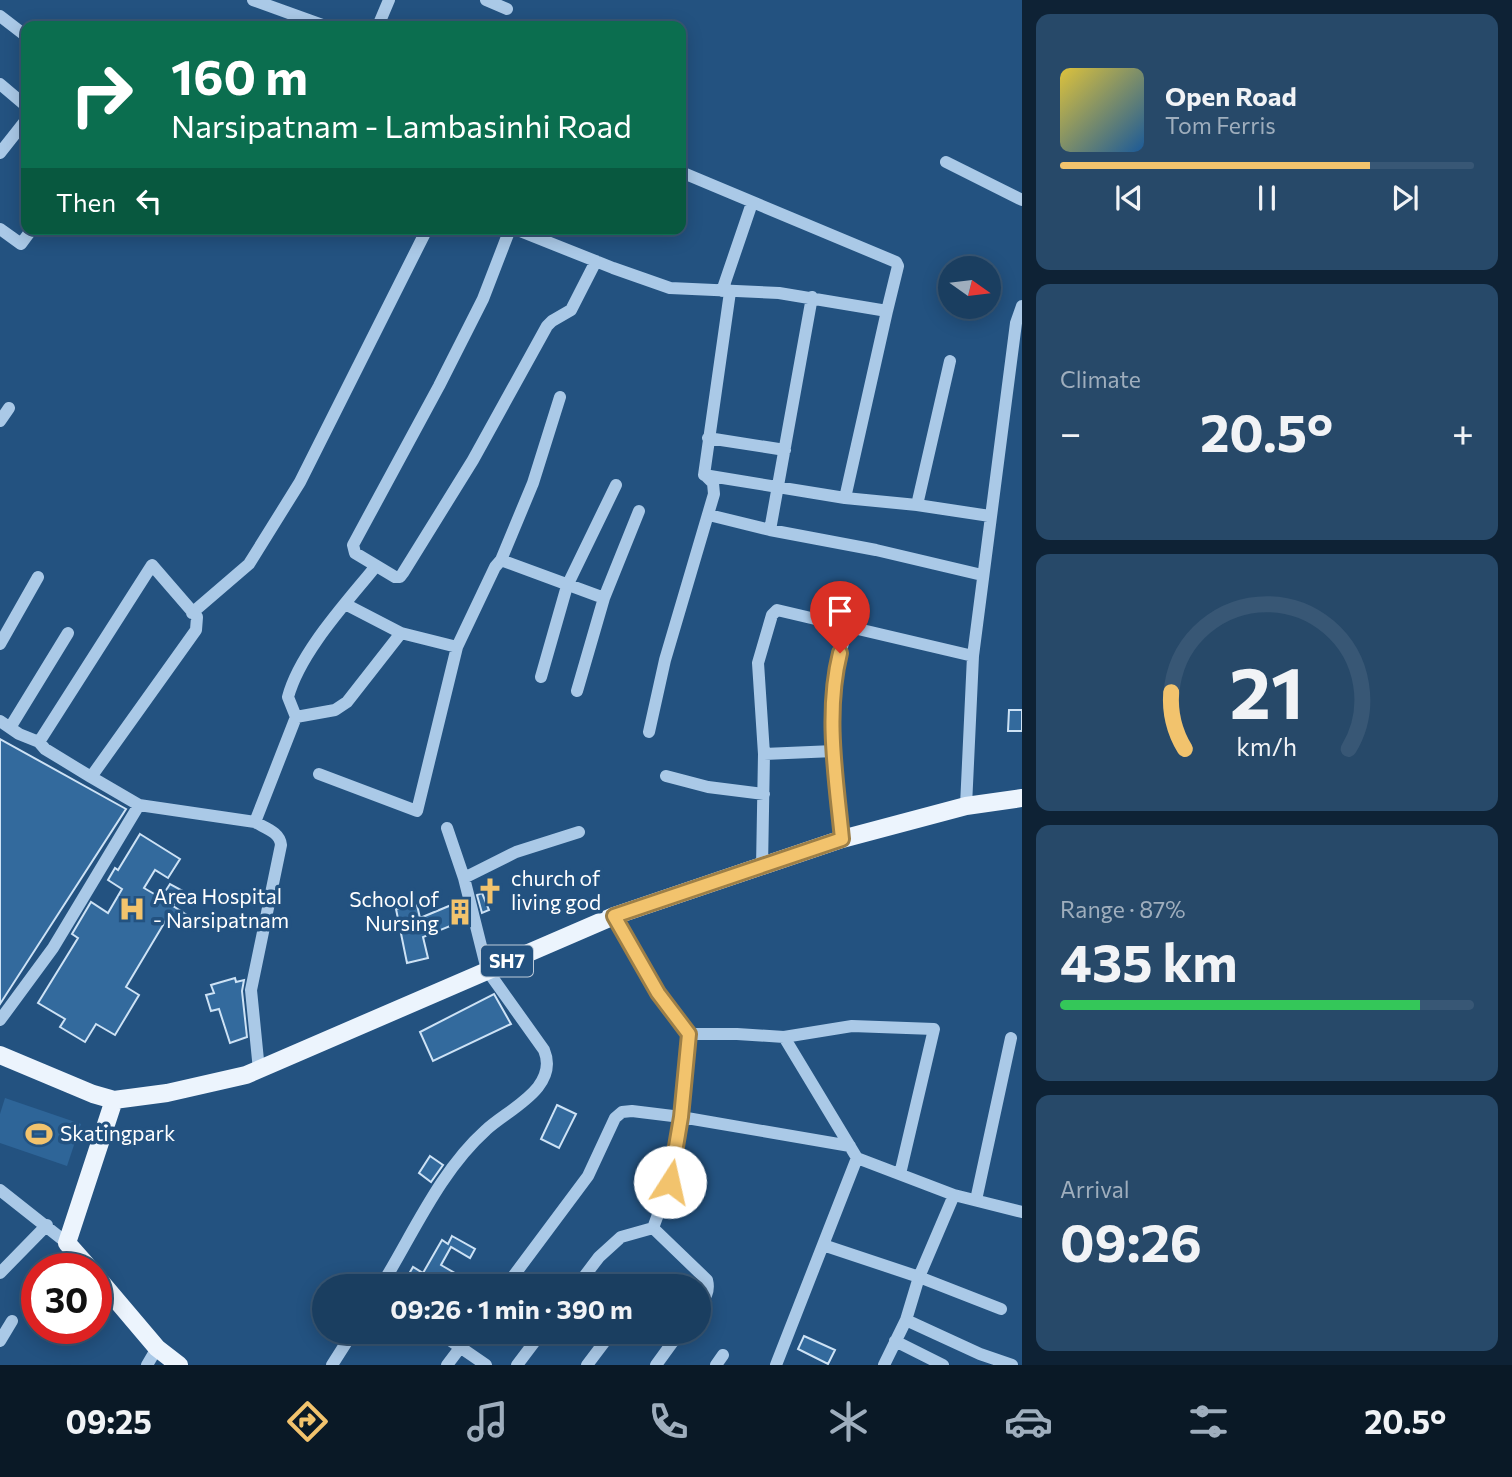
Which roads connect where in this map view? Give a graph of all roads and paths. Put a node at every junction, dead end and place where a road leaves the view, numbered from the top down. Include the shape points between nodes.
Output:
1 (253, 0) edge
2 (389, 0) edge
3 (486, 0) edge
4 (507, 9) dead end
5 (0, 16) edge
6 (311, 21) edge
7 (380, 21) edge
8 (21, 32) edge
9 (0, 84) edge
10 (21, 102) edge
11 (21, 126) edge
12 (0, 153) edge
13 (946, 162) dead end
14 (686, 174) edge
15 (1022, 200) edge
16 (752, 203) junction
17 (0, 229) edge
18 (28, 235) edge
19 (423, 235) edge
20 (510, 235) edge
21 (529, 235) edge
22 (596, 261) junction
23 (726, 292) junction
24 (812, 298) junction
25 (1022, 306) edge
26 (887, 311) junction
27 (950, 361) dead end
28 (560, 397) dead end
29 (9, 408) dead end
30 (0, 421) edge
31 (708, 438) junction
32 (785, 450) junction
33 (704, 475) junction
34 (616, 485) dead end
35 (778, 487) junction
36 (845, 498) junction
37 (916, 505) junction
38 (639, 510) dead end
39 (709, 515) junction
40 (990, 516) junction
41 (770, 530) junction
42 (501, 560) junction
43 (376, 566) junction
44 (982, 576) junction
45 (38, 577) dead end
46 (567, 586) junction
47 (604, 598) junction
48 (345, 604) junction
49 (192, 613) junction
50 (847, 627) junction
51 (68, 633) dead end
52 (401, 633) junction
53 (0, 644) edge
54 (457, 647) junction
55 (973, 656) junction
56 (541, 677) dead end
57 (577, 691) dead end
58 (296, 717) junction
59 (5, 724) edge
60 (649, 732) dead end
61 (39, 742) junction
62 (834, 751) junction
63 (764, 754) junction
64 (319, 774) dead end
65 (667, 776) dead end
66 (90, 777) junction
67 (764, 794) junction
68 (1022, 798) edge
69 (139, 805) junction
70 (966, 806) junction
71 (255, 822) junction
72 (447, 828) dead end
73 (579, 832) dead end
74 (842, 839) junction
75 (762, 867) junction
76 (464, 877) junction
77 (614, 916) junction
78 (487, 970) junction
79 (0, 1020) edge
80 (689, 1034) junction
81 (785, 1037) junction
82 (1011, 1038) dead end
83 (0, 1055) edge
84 (259, 1070) junction
85 (114, 1100) junction
86 (681, 1117) junction
87 (850, 1146) junction
88 (857, 1158) junction
89 (901, 1174) junction
90 (0, 1190) edge
91 (954, 1195) junction
92 (976, 1200) junction
93 (1022, 1212) edge
94 (47, 1225) junction
95 (653, 1227) junction
96 (67, 1243) junction
97 (824, 1245) junction
98 (76, 1253) edge
99 (0, 1273) edge
100 (388, 1274) edge
101 (515, 1274) edge
102 (586, 1274) edge
103 (700, 1274) edge
104 (919, 1277) junction
105 (112, 1295) edge
106 (1000, 1309) dead end
107 (906, 1320) junction
108 (12, 1321) dead end
109 (895, 1340) junction
110 (0, 1341) edge
111 (346, 1344) edge
112 (454, 1344) edge
113 (463, 1344) edge
114 (533, 1344) edge
115 (603, 1344) edge
116 (671, 1344) edge
117 (157, 1348) junction
118 (460, 1348) junction
119 (1022, 1358) edge
120 (977, 1359) edge
121 (335, 1364) edge
122 (147, 1365) edge
123 (179, 1365) edge
124 (447, 1365) edge
125 (486, 1365) edge
126 (517, 1365) edge
127 (587, 1365) edge
128 (656, 1365) edge
129 (776, 1365) edge
130 (884, 1365) edge
131 (943, 1365) edge
132 (1012, 1365) edge
133 (1019, 1365) edge

1 - 6 street
2 - 7 street
3 - 4 street
5 - 8 street
9 - 10 street
11 - 12 street
13 - 15 street
14 - 16 street
16 - 23 street
16 - 26 street via 897,262
17 - 18 street via 22,244
19 - 49 street via 300,482 249,564
20 - 43 street via 477,311 353,545 355,553
21 - 22 street
22 - 23 street via 670,288
22 - 43 street via 571,310 547,326 403,573 395,578
23 - 24 street
23 - 31 street via 718,388
24 - 26 street
24 - 32 street
25 - 40 street
26 - 36 street
27 - 37 street
28 - 42 street via 533,483
29 - 30 street
31 - 32 street
31 - 33 street
32 - 35 street
33 - 35 street
33 - 39 street via 714,485
34 - 46 street
35 - 36 street
35 - 41 street
36 - 37 street
37 - 40 street
38 - 47 street
39 - 41 street
39 - 60 street
40 - 44 street
41 - 44 street
42 - 46 street
42 - 54 street
43 - 48 street
44 - 55 street
45 - 53 street
46 - 47 street
46 - 56 street
47 - 57 street
48 - 52 street
48 - 58 street via 299,668 288,697
49 - 61 street via 152,565
49 - 66 street via 197,617 196,630
50 - 55 street
50 - 62 street via 834,679
50 - 63 street via 783,610 772,615 758,663
51 - 59 street
52 - 54 street
52 - 58 street via 347,702 335,710
54 - 64 street via 417,811
55 - 70 street
58 - 71 street
59 - 61 street
61 - 66 street
62 - 63 street
62 - 74 street
63 - 67 street
65 - 67 street
66 - 69 street
67 - 75 street
68 - 70 main road, SH7
69 - 71 street
69 - 79 street via 53,948
70 - 74 main road, SH7
71 - 84 street via 281,839 251,990
72 - 76 street
73 - 76 street via 516,852
74 - 75 main road, SH7
75 - 77 main road, SH7
76 - 78 street
77 - 78 main road, SH7
77 - 80 street via 658,993
78 - 84 main road, SH7
78 - 100 street via 544,1050 546,1070 531,1096 469,1147
80 - 81 street
80 - 86 street
81 - 87 street
81 - 89 street via 852,1026 933,1030
82 - 92 street
83 - 85 main road, SH7
84 - 85 main road, SH7 via 167,1093
85 - 96 main road
86 - 87 street
86 - 95 street via 670,1182
86 - 101 street via 632,1111 615,1118 588,1176
87 - 88 street
88 - 89 street
88 - 97 street
89 - 91 street
90 - 94 street
91 - 92 street
91 - 104 street
92 - 93 street
94 - 96 street
94 - 99 street
95 - 102 street via 621,1237
95 - 103 street
96 - 98 main road
97 - 104 street
97 - 129 street
104 - 106 street
104 - 107 street
105 - 117 main road
107 - 109 street
107 - 120 street
108 - 110 street
109 - 130 street
109 - 131 street
111 - 121 street
112 - 118 street
113 - 118 street
114 - 126 street
115 - 127 street
116 - 128 street
117 - 122 street
117 - 123 main road
118 - 124 street
118 - 125 street
119 - 133 street
120 - 132 street

